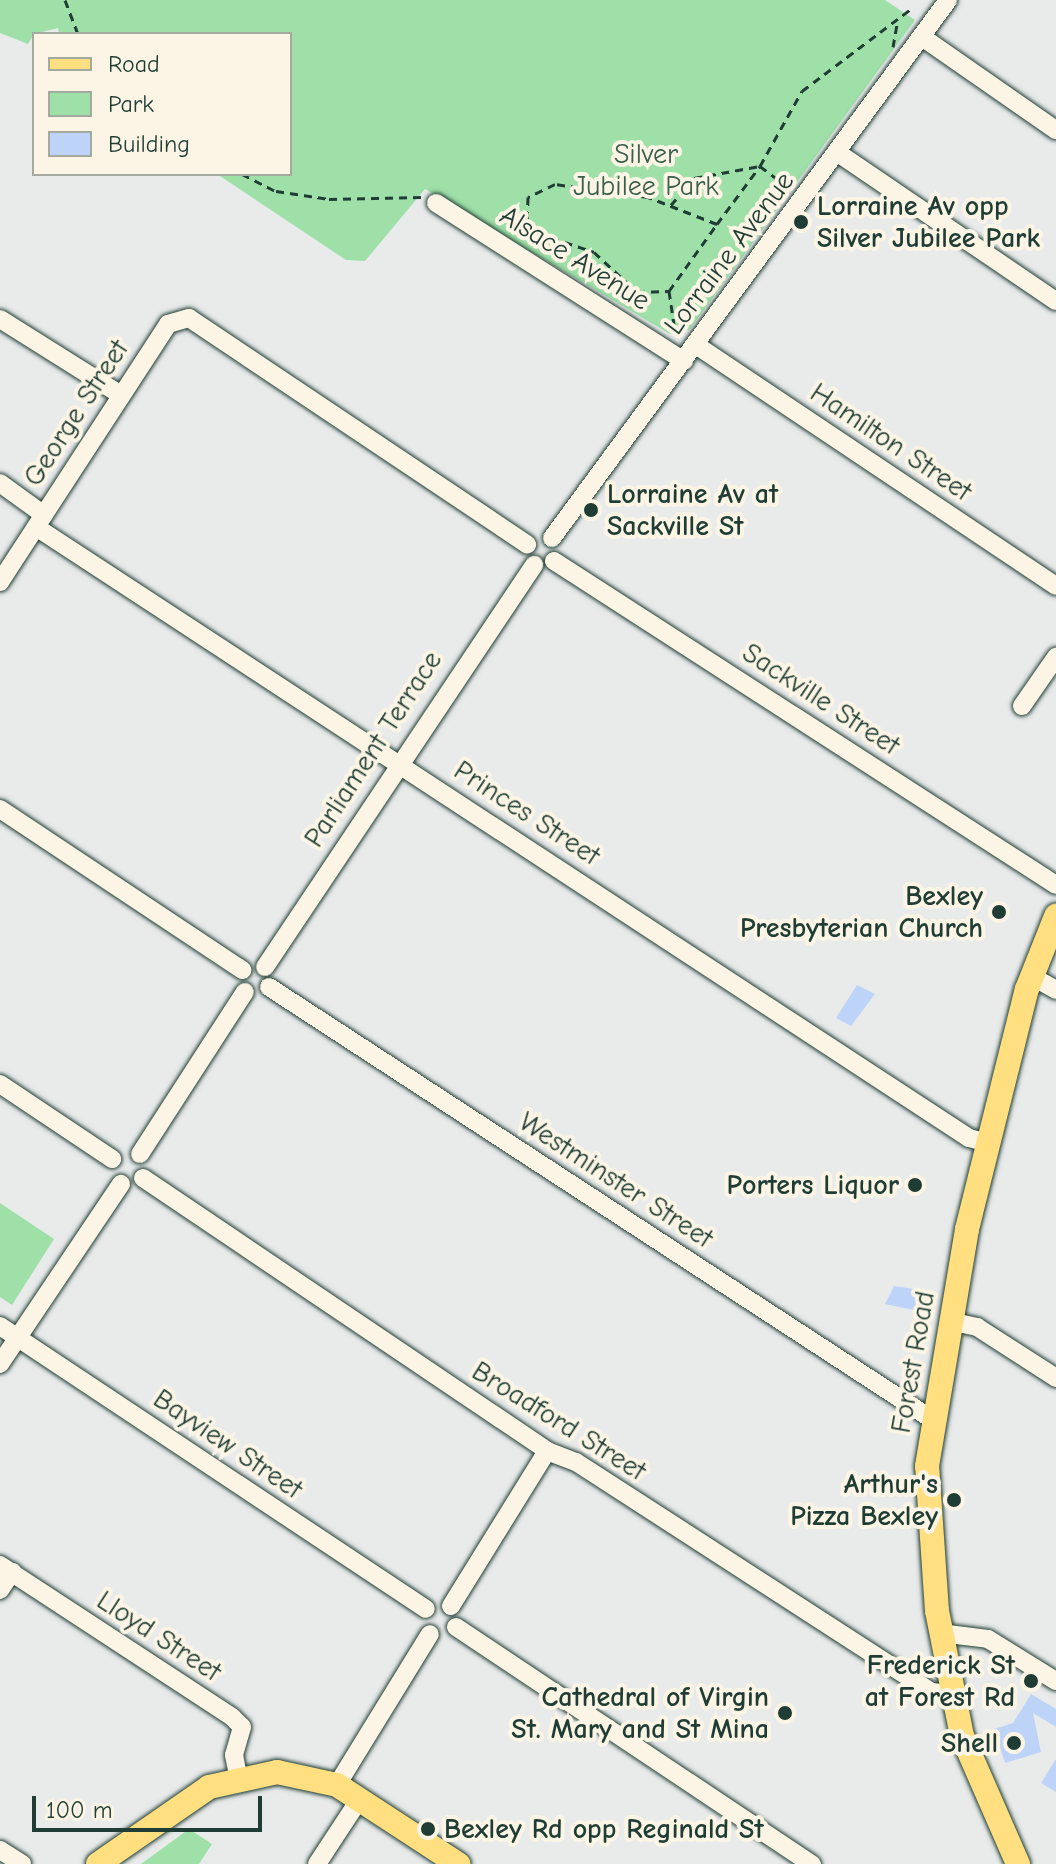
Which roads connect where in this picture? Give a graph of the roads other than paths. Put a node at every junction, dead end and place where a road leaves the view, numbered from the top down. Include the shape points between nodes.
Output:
1 (948, 0) edge
2 (922, 37) junction
3 (1056, 130) edge
4 (838, 153) junction
5 (436, 203) road end
6 (1056, 301) edge
7 (0, 319) edge
8 (696, 345) junction
9 (684, 361) junction
10 (121, 395) junction
11 (0, 483) edge
12 (40, 521) junction
13 (552, 538) junction
14 (527, 544) junction
15 (554, 561) junction
16 (534, 565) junction
17 (0, 582) edge
18 (1056, 586) edge
19 (1056, 657) edge
20 (1022, 706) dead end
21 (398, 762) junction
22 (0, 809) edge
23 (1056, 885) edge
24 (1056, 916) edge
25 (265, 967) junction
26 (242, 970) junction
27 (1031, 976) junction
28 (269, 987) junction
29 (1056, 990) edge
30 (245, 992) junction
31 (0, 1084) edge
32 (988, 1143) junction
33 (140, 1154) junction
34 (112, 1159) junction
35 (143, 1178) junction
36 (121, 1184) junction
37 (949, 1321) junction
38 (0, 1326) edge
39 (18, 1337) junction
40 (0, 1364) edge
41 (1056, 1378) edge
42 (933, 1420) junction
43 (547, 1451) junction
44 (6, 1569) edge
45 (0, 1590) edge
46 (451, 1606) junction
47 (426, 1609) junction
48 (456, 1627) junction
49 (940, 1633) junction
50 (430, 1634) junction
51 (1056, 1681) edge
52 (954, 1694) junction
53 (238, 1776) junction
54 (337, 1785) junction
55 (359, 1800) junction
56 (0, 1850) edge
57 (98, 1863) edge
58 (22, 1864) edge
59 (317, 1864) edge
60 (458, 1864) edge
61 (812, 1864) edge
62 (1018, 1864) edge

1 - 2 street, Lorraine Avenue
2 - 3 street
2 - 4 street, Lorraine Avenue
4 - 6 street
4 - 8 street, Lorraine Avenue
5 - 9 street, Alsace Avenue
7 - 10 street
8 - 9 street, Lorraine Avenue
8 - 18 street, Hamilton Street
9 - 13 street, Lorraine Avenue
10 - 12 street, George Street
10 - 14 street, George Street via 177,319 198,322
11 - 12 street, Princes Street
12 - 17 street, George Street
12 - 21 street, Princes Street
13 - 14 street via 538,535
13 - 15 street
14 - 16 street
15 - 16 street
15 - 23 street, Sackville Street
16 - 21 street, Parliament Terrace
19 - 20 street
21 - 25 street, Parliament Terrace
21 - 32 street, Princes Street via 969,1138
22 - 26 street
24 - 27 main road, Forest Road
25 - 26 street
25 - 28 street
26 - 30 street
27 - 29 street
27 - 32 main road, Forest Road
28 - 30 street
28 - 42 street, Westminster Street
30 - 33 street
31 - 34 street
32 - 37 main road, Forest Road
33 - 34 street via 124,1150
33 - 35 street
34 - 36 street via 111,1173
35 - 36 street
35 - 43 street, Broadford Street
36 - 39 street
37 - 41 street via 977,1327
37 - 42 main road, Forest Road
38 - 39 street, Bayview Street
39 - 40 street
39 - 47 street, Bayview Street
42 - 49 main road, Forest Road via 927,1481
43 - 46 street
43 - 52 street, Broadford Street via 576,1462 931,1692
44 - 45 street
44 - 53 street, Lloyd Street via 242,1727 234,1755
46 - 47 street
46 - 48 street
47 - 50 street
48 - 50 street via 446,1636
48 - 61 street
49 - 51 street via 988,1639
49 - 52 main road, Forest Road
50 - 54 street
52 - 62 main road, Forest Road via 970,1764
53 - 54 main road via 277,1772
53 - 57 main road via 199,1793
54 - 55 main road
55 - 59 street
55 - 60 main road
56 - 58 street

